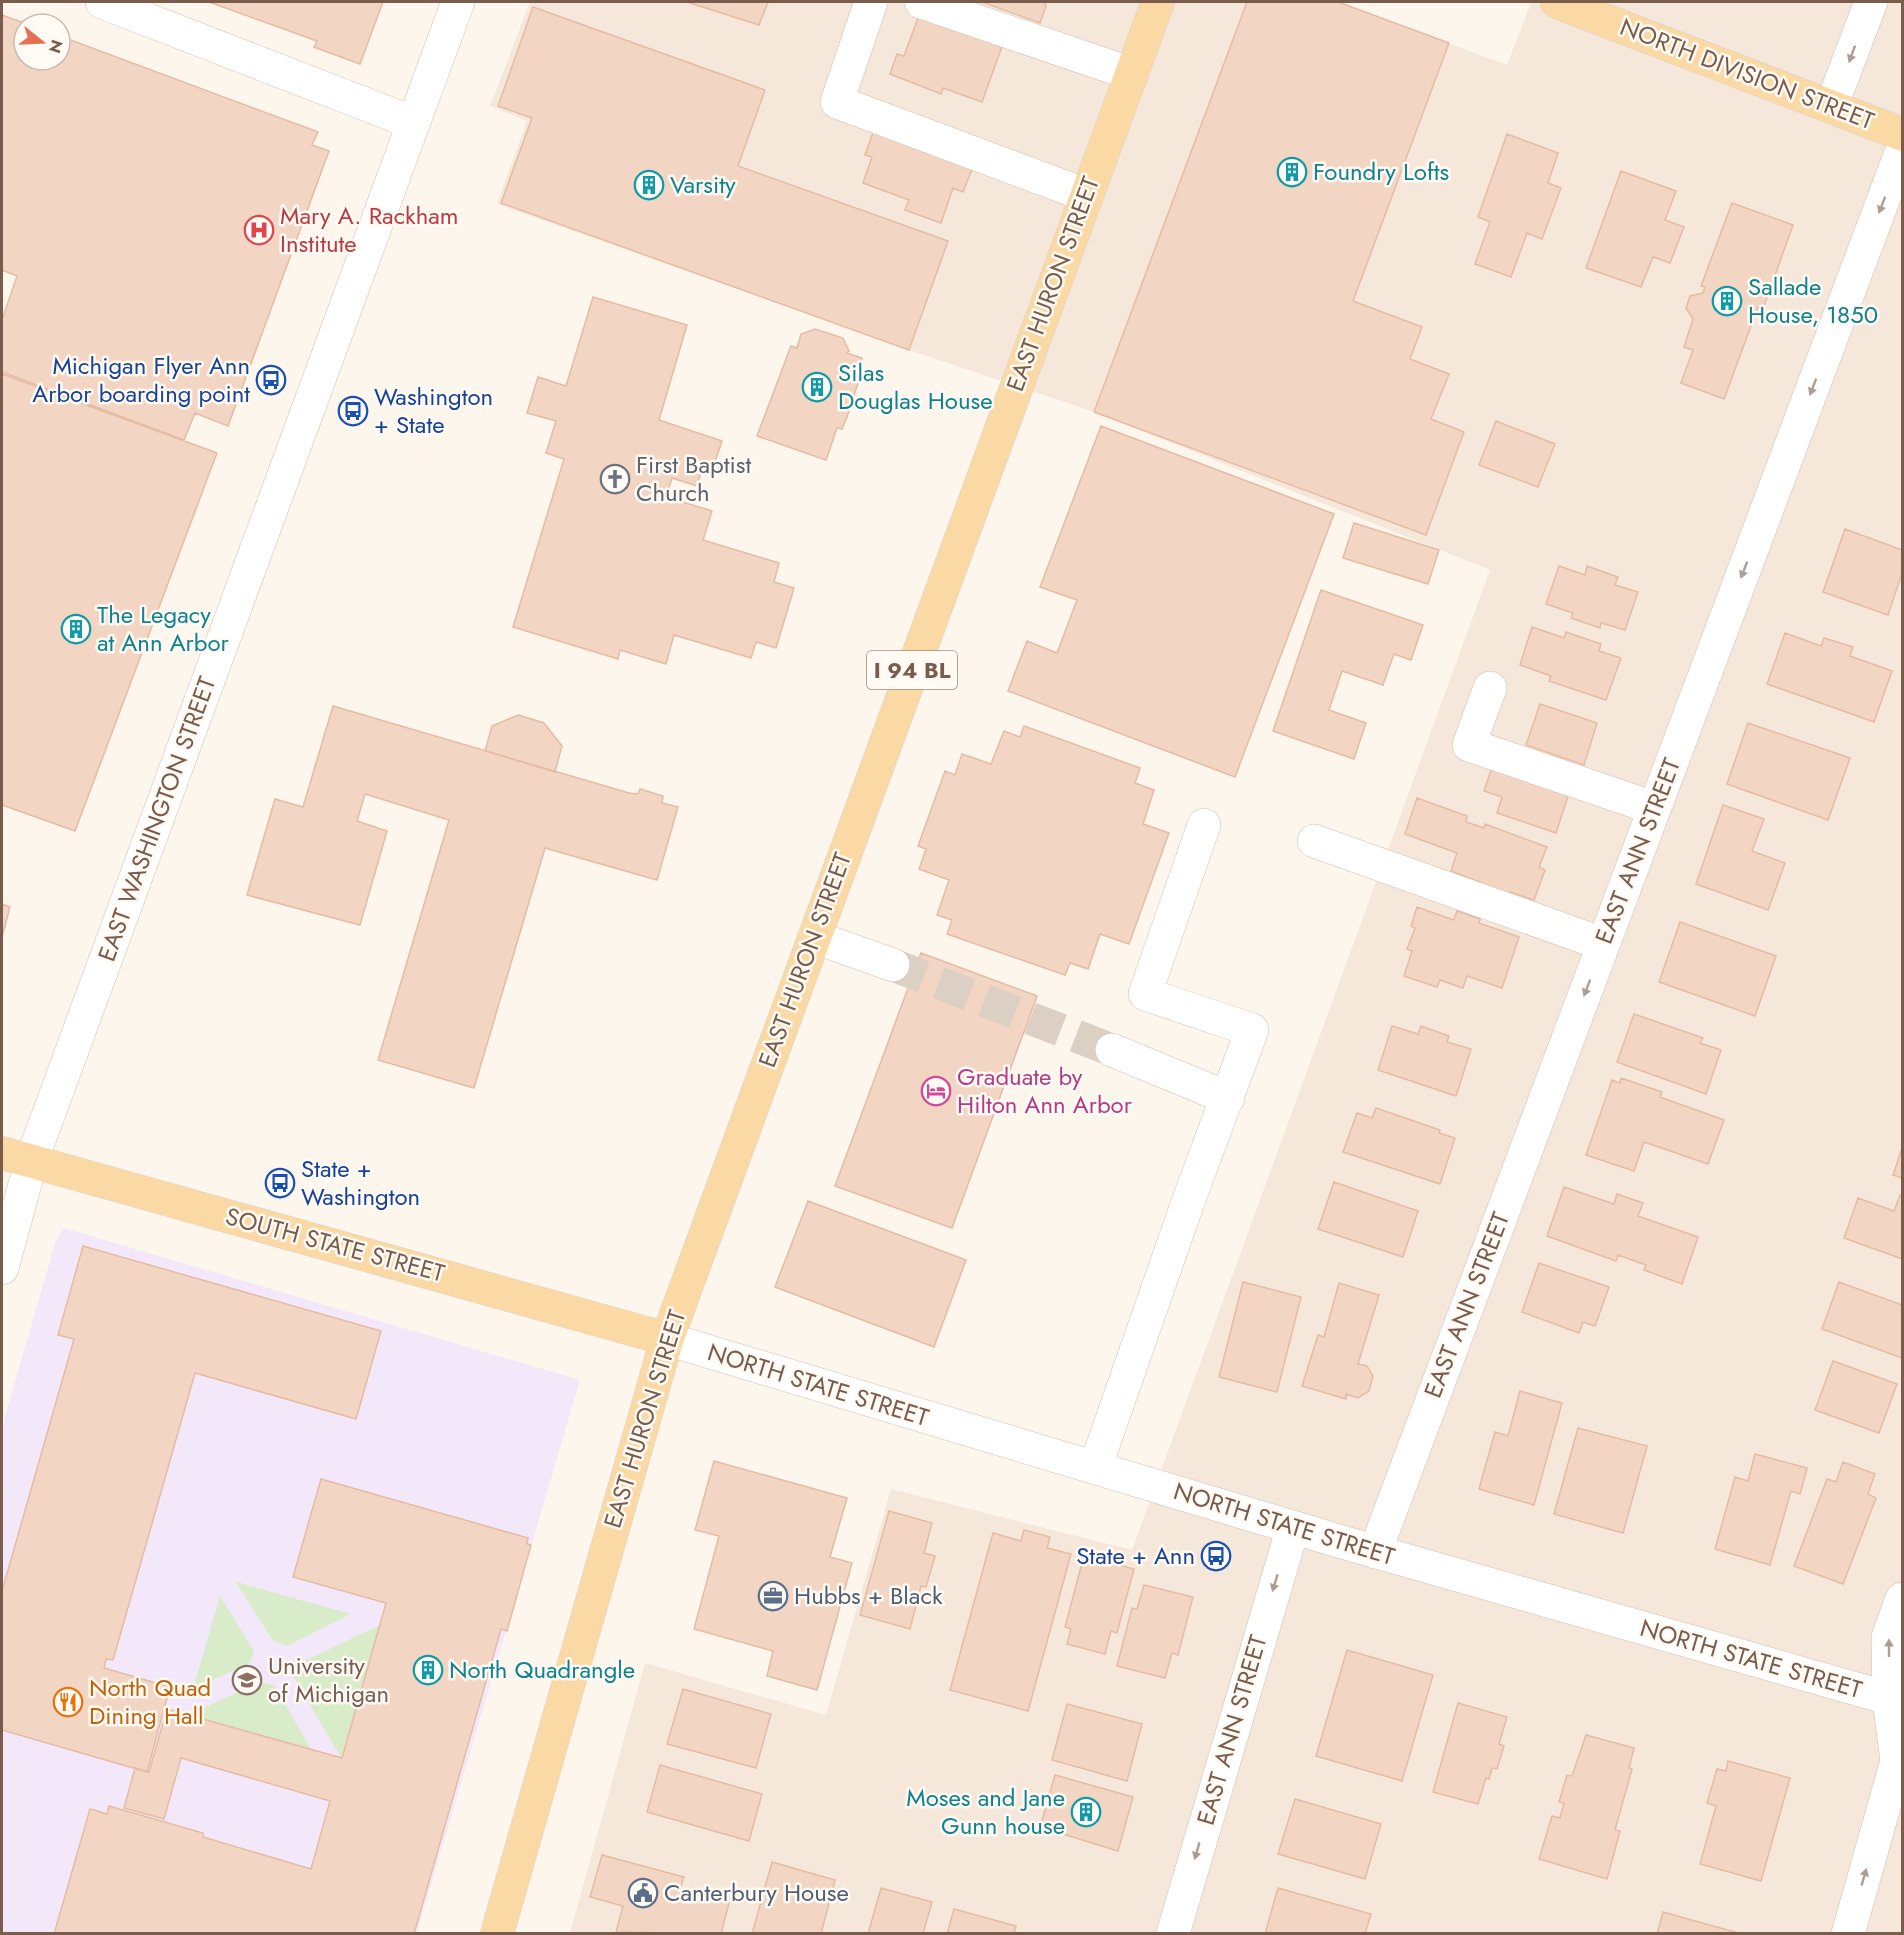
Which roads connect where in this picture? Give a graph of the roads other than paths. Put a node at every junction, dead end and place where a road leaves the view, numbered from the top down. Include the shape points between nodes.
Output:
1 (102, 2) edge
2 (458, 2) edge
3 (872, 2) edge
4 (921, 2) edge
5 (1158, 2) edge
6 (1557, 2) edge
7 (1871, 2) edge
8 (1132, 74) junction
9 (1831, 107) junction
10 (414, 123) junction
11 (1902, 134) edge
12 (1902, 150) edge
13 (1086, 195) junction
14 (1490, 688) dead end
15 (1654, 808) junction
16 (1204, 825) dead end
17 (1314, 841) dead end
18 (814, 936) junction
19 (1604, 944) junction
20 (893, 965) tunnel mouth
21 (1112, 1050) tunnel mouth
22 (1227, 1098) junction
23 (16, 1158) edge
24 (2, 1268) edge
25 (667, 1339) junction
26 (1095, 1468) junction
27 (1293, 1527) junction
28 (1375, 1552) junction
29 (1902, 1599) edge
30 (1896, 1701) edge
31 (497, 1934) edge
32 (1173, 1934) edge
33 (1848, 1934) edge

1 - 10 street
2 - 10 street, EAST WASHINGTON STREET
3 - 13 street via 837,102
4 - 8 street
5 - 8 main road, EAST HURON STREET / I 94 BL
6 - 9 main road, NORTH DIVISION STREET
7 -> 9 street
8 - 13 main road, EAST HURON STREET / I 94 BL
9 - 11 main road, NORTH DIVISION STREET
10 - 23 street, EAST WASHINGTON STREET
12 -> 15 street, EAST ANN STREET
13 - 18 main road, EAST HURON STREET / I 94 BL
14 - 15 street via 1469,745
15 - 19 street, EAST ANN STREET
16 - 22 street via 1145,994 1252,1030
17 - 19 street
18 - 20 street
18 - 25 main road, EAST HURON STREET / I 94 BL
19 -> 28 street, EAST ANN STREET
21 - 22 street
22 - 26 street
23 - 24 street, EAST WASHINGTON STREET
23 - 25 main road, SOUTH STATE STREET
25 - 26 street, NORTH STATE STREET
25 - 31 main road, EAST HURON STREET / I 94 BL
26 - 27 street, NORTH STATE STREET
27 - 28 street, NORTH STATE STREET
27 -> 32 street, EAST ANN STREET
28 - 30 street, NORTH STATE STREET
30 -> 29 street via 1888,1637
33 -> 30 street via 1897,1761

